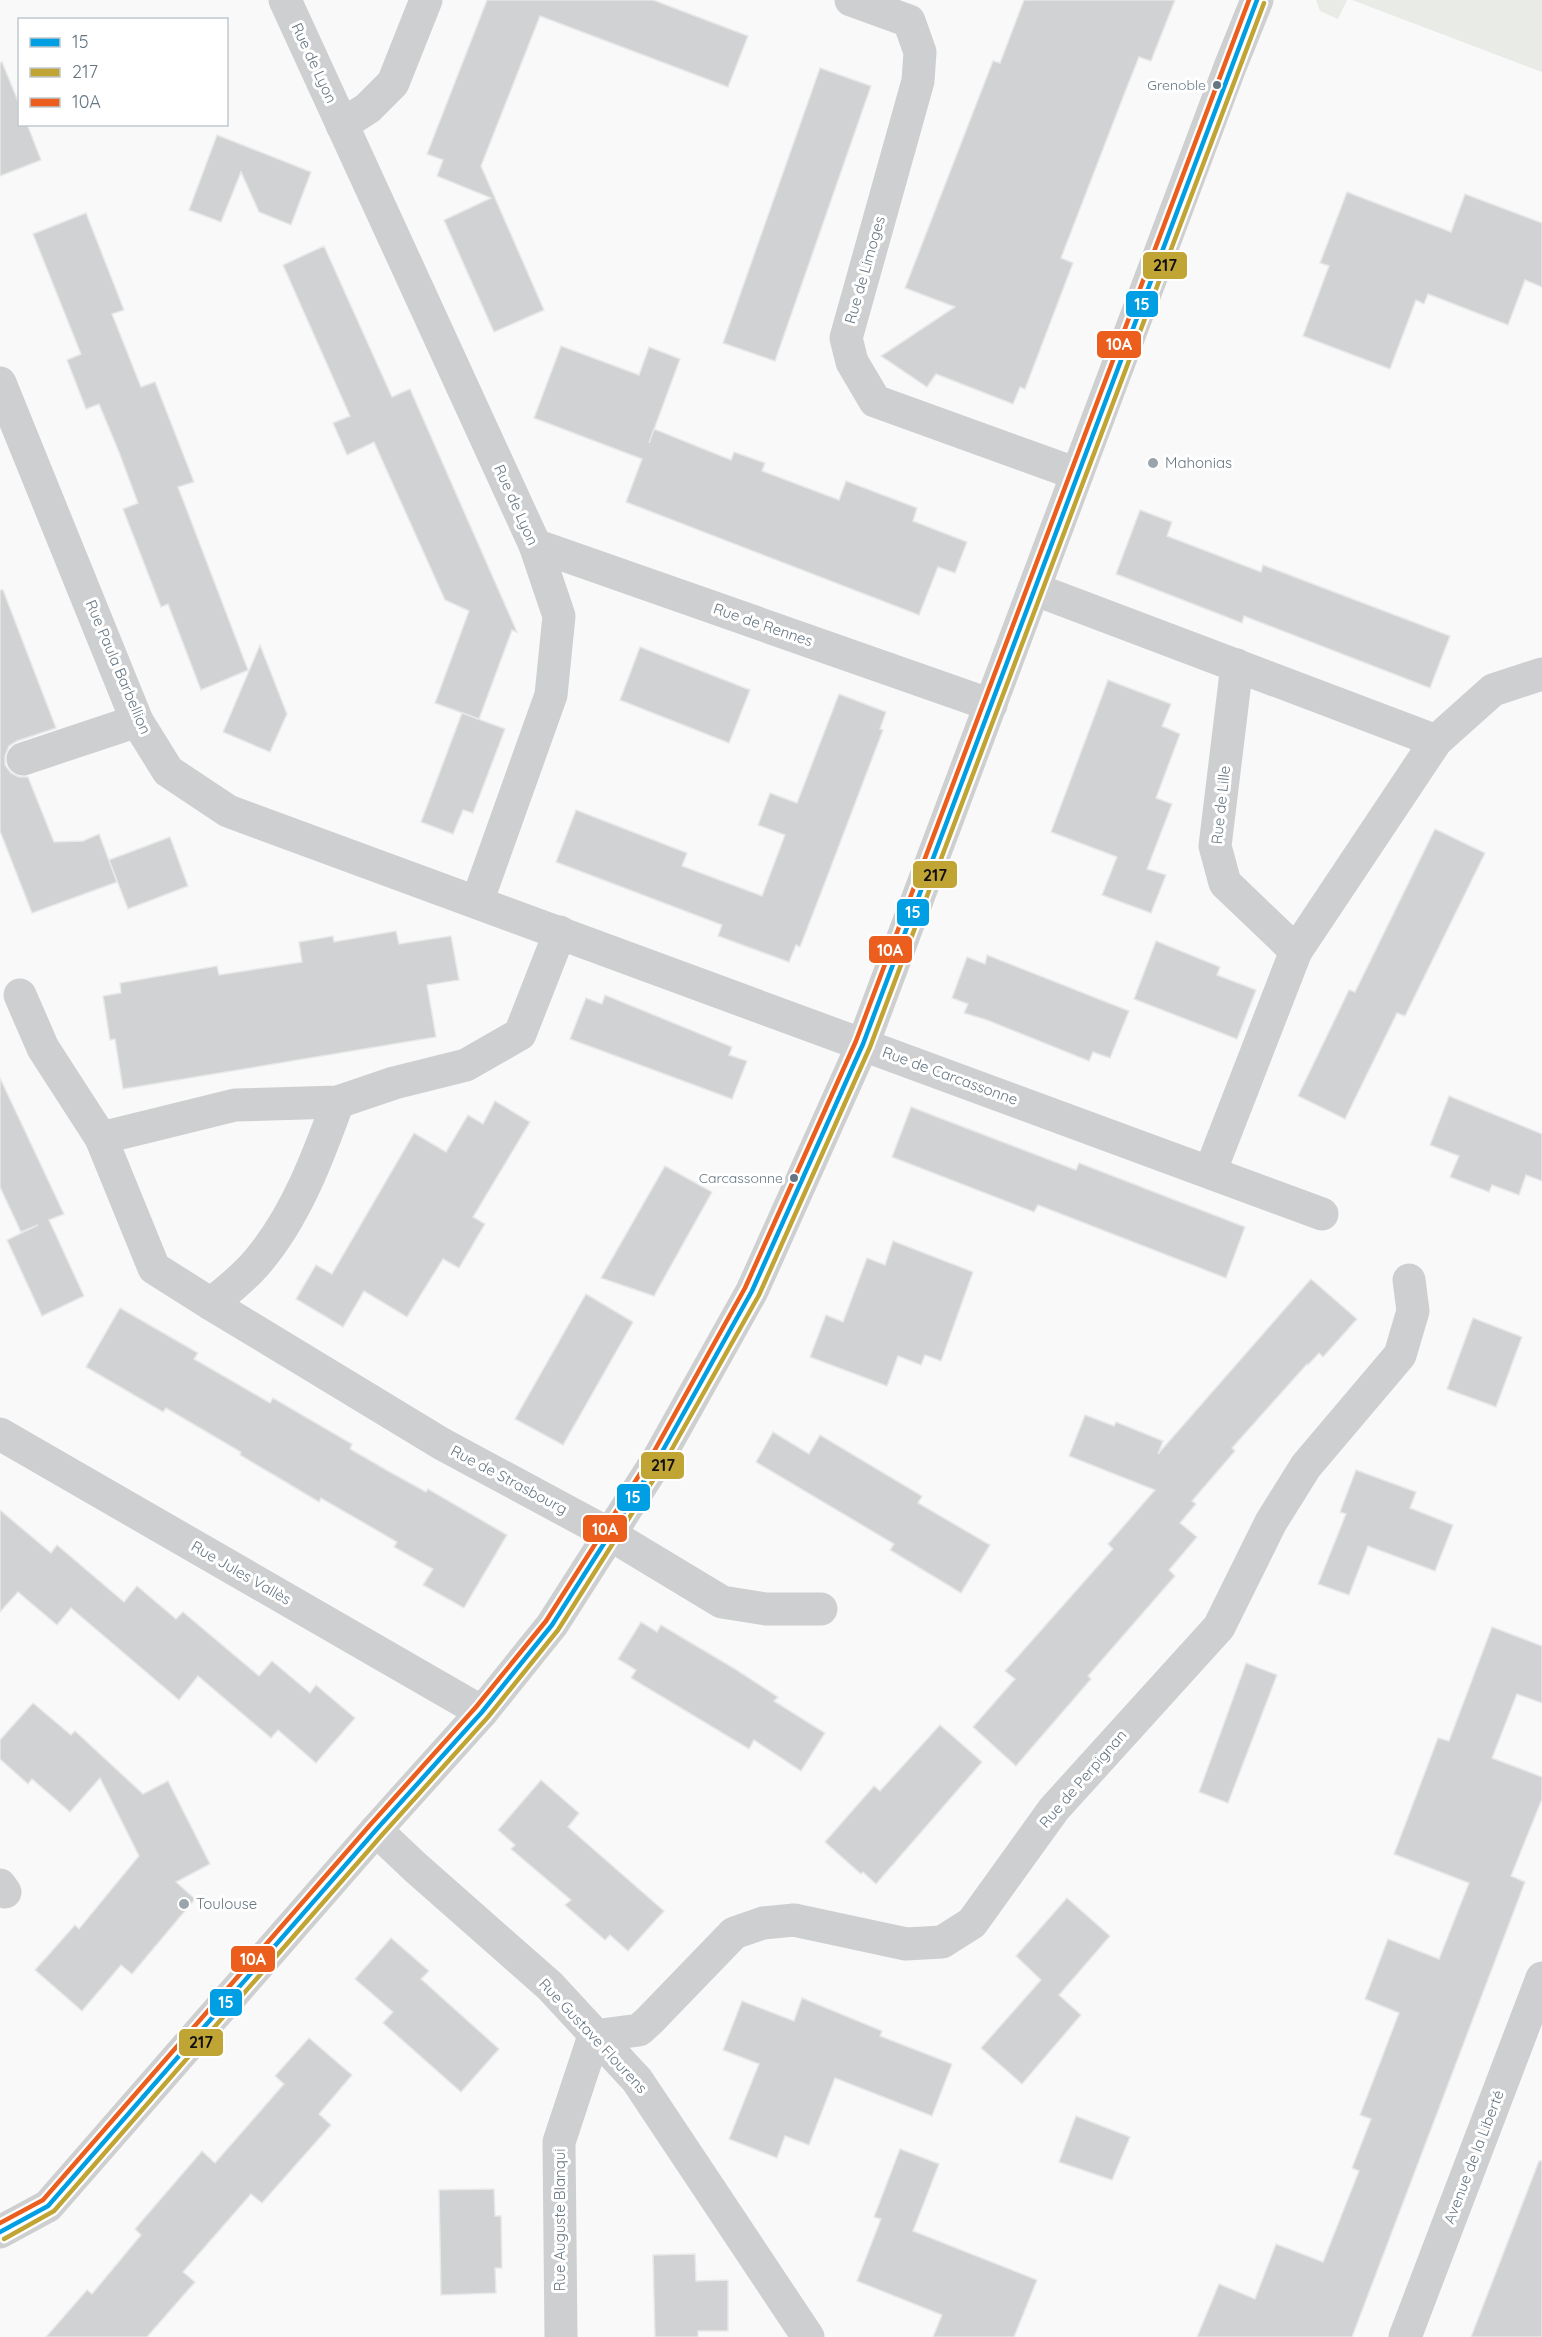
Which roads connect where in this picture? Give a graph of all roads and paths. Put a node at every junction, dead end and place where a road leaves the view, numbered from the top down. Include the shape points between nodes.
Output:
1 (285, 0) edge
2 (426, 0) edge
3 (851, 0) edge
4 (1257, 0) edge
5 (342, 125) junction
6 (0, 383) edge
7 (1077, 474) junction
8 (535, 545) junction
9 (1034, 589) junction
10 (1237, 665) junction
11 (1542, 674) edge
12 (991, 705) junction
13 (137, 721) junction
14 (1436, 741) junction
15 (23, 759) dead end
16 (477, 902) junction
17 (560, 932) junction
18 (1296, 951) junction
19 (20, 995) dead end
20 (863, 1044) junction
21 (338, 1102) junction
22 (101, 1138) junction
23 (1210, 1172) junction
24 (1322, 1214) dead end
25 (1409, 1280) dead end
26 (211, 1304) junction
27 (0, 1434) edge
28 (611, 1535) junction
29 (821, 1609) dead end
30 (482, 1712) junction
31 (376, 1830) junction
32 (1542, 1978) edge
33 (594, 2036) junction
34 (0, 2232) edge
35 (561, 2337) edge
36 (808, 2337) edge
37 (1405, 2337) edge

1 - 5 street, Rue de Lyon
2 - 5 street via 393,83 368,108
3 - 7 street, Rue de Limoges via 909,21 920,52 918,81 846,338 852,362 875,401
4 - 7 street
5 - 8 street, Rue de Lyon
6 - 13 street, Rue Paula Barbellion
7 - 9 street
8 - 12 street, Rue de Rennes
8 - 16 street, Rue de Lyon via 559,616 551,695
9 - 10 street
9 - 12 street
10 - 14 street
10 - 18 street, Rue de Lille via 1215,846 1225,882
11 - 14 street via 1492,690
12 - 20 street
13 - 15 street
13 - 16 street, Rue Paula Barbellion via 168,771 228,811
14 - 18 street
16 - 17 street, Rue de Carcassonne
17 - 20 street, Rue de Carcassonne
17 - 21 street via 520,1034 466,1065
18 - 23 street
19 - 22 street, Rue de Strasbourg via 43,1048
20 - 23 street, Rue de Carcassonne
20 - 28 street via 752,1291
21 - 22 street via 236,1105
21 - 26 street via 292,1210 259,1260
22 - 26 street, Rue de Strasbourg via 154,1268
23 - 24 street, Rue de Carcassonne
25 - 33 street, Rue de Perpignan via 1413,1311 1400,1355 1306,1466 1271,1522 1219,1628 1054,1809 972,1923 942,1942 906,1944 794,1920 763,1923 734,1933 639,2030
26 - 28 street, Rue de Strasbourg via 442,1444
27 - 30 street, Rue Jules Vallès
28 - 29 street, Rue de Strasbourg via 722,1602 766,1610
28 - 30 street via 552,1625
30 - 31 street
31 - 33 street, Rue Gustave Flourens via 550,1986
31 - 34 street via 48,2206
32 - 37 street, Avenue de la Liberté
33 - 35 street, Rue Auguste Blanqui via 559,2142
33 - 36 street, Rue Gustave Flourens via 642,2087

